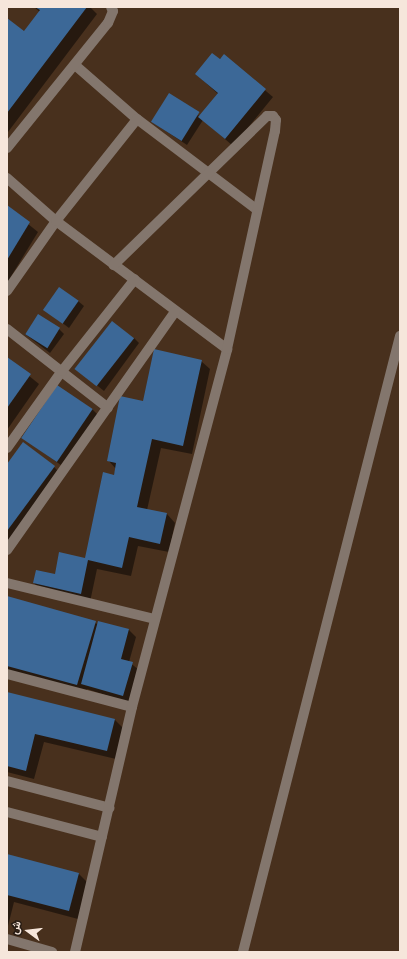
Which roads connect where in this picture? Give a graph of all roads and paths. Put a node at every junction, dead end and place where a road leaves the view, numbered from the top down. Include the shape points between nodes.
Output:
1 (111, 7) edge
2 (75, 65) junction
3 (137, 119) junction
4 (7, 148) edge
5 (210, 174) junction
6 (7, 178) edge
7 (256, 209) junction
8 (56, 221) junction
9 (114, 265) junction
10 (135, 279) junction
11 (7, 291) edge
12 (175, 312) junction
13 (7, 329) edge
14 (400, 336) edge
15 (227, 349) junction
16 (62, 371) junction
17 (108, 408) junction
18 (7, 448) edge
19 (7, 550) edge
20 (7, 583) edge
21 (155, 619) junction
22 (7, 674) edge
23 (132, 707) junction
24 (7, 780) edge
25 (110, 808) junction
26 (7, 812) edge
27 (102, 837) junction
28 (7, 939) edge
29 (52, 952) edge
30 (75, 952) edge
31 (243, 952) edge

1 - 2 street via 112,16
2 - 3 street
2 - 4 street
3 - 5 street
3 - 8 street
5 - 7 street
5 - 7 street via 267,116 273,116 276,120 275,131
5 - 9 street
6 - 8 street
7 - 15 street
8 - 9 street
8 - 11 street
9 - 10 street
10 - 12 street
10 - 16 street
12 - 15 street
12 - 17 street
13 - 16 street
14 - 31 street
15 - 21 street
16 - 17 street
16 - 18 street
17 - 19 street
20 - 21 street
21 - 23 street
22 - 23 street
23 - 25 street
24 - 25 street
25 - 27 street
26 - 27 street
27 - 30 street
28 - 29 street

